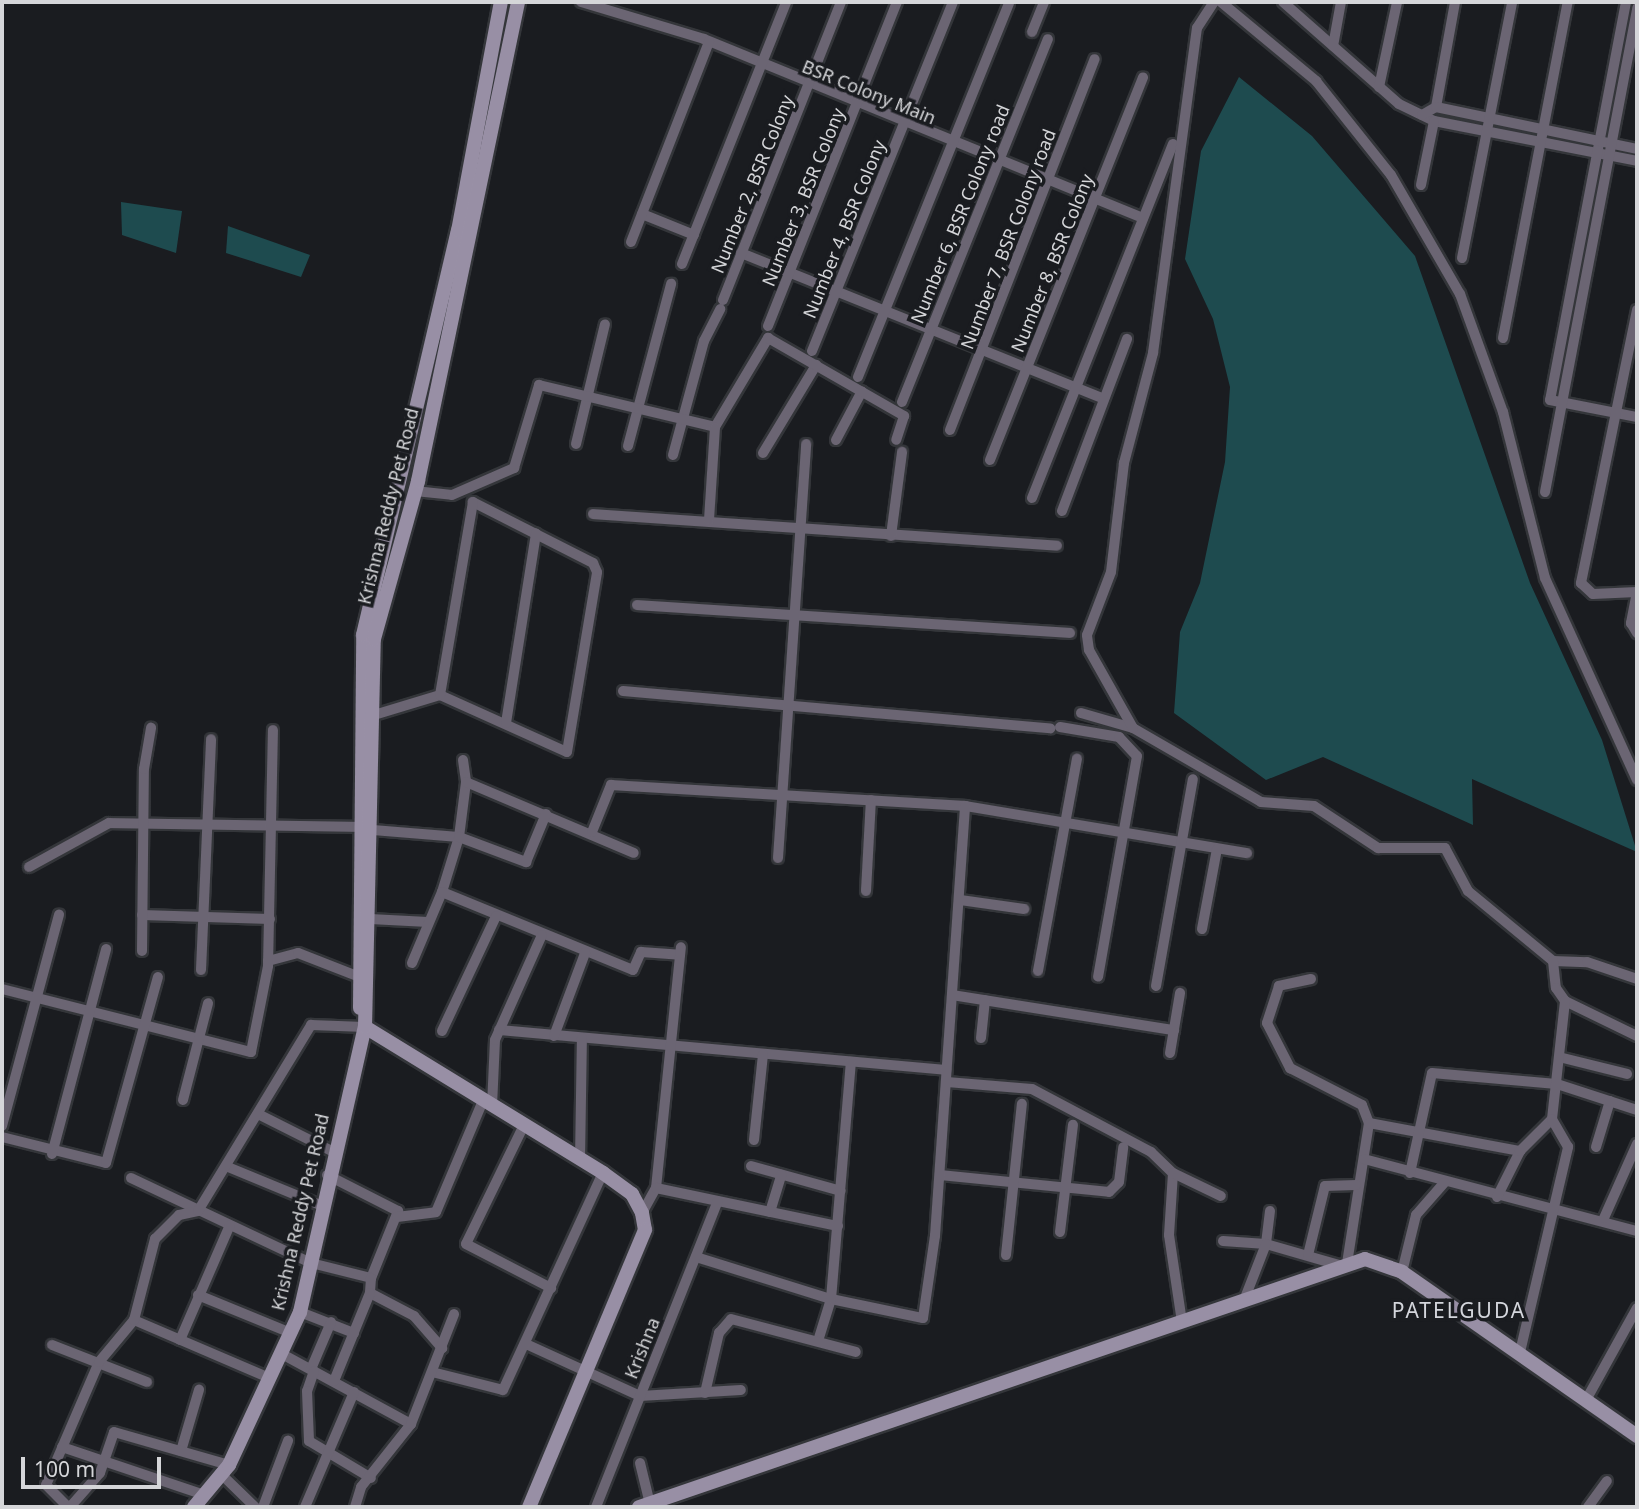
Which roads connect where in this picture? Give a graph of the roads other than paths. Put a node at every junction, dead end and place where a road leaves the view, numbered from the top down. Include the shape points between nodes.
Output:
1 (501, 2) edge
2 (518, 2) edge
3 (581, 2) edge
4 (786, 2) edge
5 (841, 2) edge
6 (897, 2) edge
7 (953, 2) edge
8 (1009, 2) edge
9 (1044, 2) edge
10 (1214, 2) edge
11 (1221, 2) edge
12 (1283, 2) edge
13 (1341, 2) edge
14 (1397, 2) edge
15 (1455, 2) edge
16 (1512, 2) edge
17 (1568, 2) edge
18 (1626, 2) edge
19 (1637, 8) edge
20 (1032, 32) dead end
21 (1048, 39) dead end
22 (709, 42) junction
23 (1333, 46) junction
24 (1095, 59) dead end
25 (760, 66) junction
26 (1143, 78) dead end
27 (808, 85) junction
28 (1379, 87) junction
29 (857, 103) junction
30 (1436, 107) junction
31 (1422, 115) junction
32 (1490, 118) junction
33 (1434, 121) junction
34 (904, 122) junction
35 (1544, 130) junction
36 (1487, 131) junction
37 (1599, 141) junction
38 (951, 142) junction
39 (1542, 142) junction
40 (1611, 143) junction
41 (1173, 144) dead end
42 (1637, 149) edge
43 (1597, 153) junction
44 (1609, 156) junction
45 (1637, 161) edge
46 (999, 162) junction
47 (1048, 180) junction
48 (1421, 185) dead end
49 (1094, 198) junction
50 (642, 214) junction
51 (1143, 218) junction
52 (694, 235) junction
53 (631, 242) dead end
54 (741, 253) junction
55 (1462, 258) dead end
56 (682, 264) dead end
57 (789, 273) junction
58 (671, 284) dead end
59 (835, 293) junction
60 (1637, 310) edge
61 (882, 312) junction
62 (605, 324) dead end
63 (768, 326) dead end
64 (930, 332) junction
65 (1503, 338) dead end
66 (1127, 339) dead end
67 (812, 351) dead end
68 (980, 351) junction
69 (816, 365) junction
70 (1026, 370) junction
71 (858, 377) dead end
72 (1075, 389) junction
73 (862, 391) junction
74 (587, 396) junction
75 (1104, 399) junction
76 (902, 401) dead end
77 (1559, 402) junction
78 (638, 409) junction
79 (1619, 413) junction
80 (1637, 417) edge
81 (681, 419) junction
82 (715, 427) junction
83 (950, 430) dead end
84 (836, 440) dead end
85 (896, 440) dead end
86 (576, 444) dead end
87 (806, 444) dead end
88 (628, 446) dead end
89 (902, 452) dead end
90 (763, 453) dead end
91 (673, 455) dead end
92 (990, 460) dead end
93 (415, 491) junction
94 (1545, 492) dead end
95 (1032, 498) dead end
96 (1062, 511) dead end
97 (593, 513) dead end
98 (709, 520) junction
99 (799, 529) junction
100 (536, 533) junction
101 (891, 536) junction
102 (1057, 546) dead end
103 (1637, 592) edge
104 (637, 605) dead end
105 (793, 618) junction
106 (1070, 633) dead end
107 (1637, 634) edge
108 (622, 691) dead end
109 (440, 695) junction
110 (787, 709) junction
111 (1081, 713) dead end
112 (374, 715) junction
113 (506, 723) junction
114 (151, 728) dead end
115 (1133, 728) junction
116 (274, 730) dead end
117 (211, 739) dead end
118 (1077, 759) dead end
119 (463, 760) dead end
120 (1193, 779) dead end
121 (1637, 780) edge
122 (467, 782) junction
123 (779, 793) junction
124 (871, 800) junction
125 (965, 806) junction
126 (546, 814) junction
127 (1066, 820) junction
128 (144, 823) junction
129 (208, 824) junction
130 (272, 825) junction
131 (367, 828) junction
132 (1122, 831) junction
133 (592, 832) junction
134 (458, 838) junction
135 (1182, 844) junction
136 (1217, 849) junction
137 (634, 853) dead end
138 (1247, 853) dead end
139 (778, 858) dead end
140 (29, 867) dead end
141 (866, 891) dead end
142 (442, 892) junction
143 (961, 900) junction
144 (1024, 909) dead end
145 (59, 915) dead end
146 (142, 915) junction
147 (496, 916) junction
148 (204, 917) junction
149 (270, 919) junction
150 (370, 919) junction
151 (428, 922) junction
152 (1202, 929) dead end
153 (542, 935) junction
154 (106, 949) dead end
155 (142, 951) dead end
156 (585, 953) junction
157 (268, 961) junction
158 (1553, 961) junction
159 (411, 963) dead end
160 (201, 970) dead end
161 (1038, 971) dead end
162 (357, 976) junction
163 (158, 977) dead end
164 (1098, 977) dead end
165 (1311, 979) dead end
166 (1637, 979) edge
167 (1156, 986) dead end
168 (2, 989) edge
169 (1180, 993) dead end
170 (952, 995) junction
171 (35, 998) junction
172 (985, 1000) junction
173 (1565, 1001) junction
174 (208, 1003) dead end
175 (88, 1013) junction
176 (365, 1027) junction
177 (145, 1029) junction
178 (499, 1030) junction
179 (1174, 1030) junction
180 (442, 1031) dead end
181 (554, 1036) junction
182 (1637, 1036) edge
183 (582, 1038) junction
184 (981, 1038) dead end
185 (197, 1042) junction
186 (671, 1046) junction
187 (1170, 1053) dead end
188 (763, 1054) junction
189 (1563, 1058) junction
190 (851, 1062) junction
191 (946, 1070) junction
192 (1627, 1074) dead end
193 (947, 1082) junction
194 (1558, 1084) junction
195 (183, 1100) dead end
196 (1610, 1101) junction
197 (488, 1104) junction
198 (1022, 1104) dead end
199 (1637, 1110) edge
200 (258, 1114) junction
201 (1552, 1119) junction
202 (1369, 1124) junction
203 (524, 1125) junction
204 (1073, 1125) dead end
205 (2, 1126) edge
206 (1418, 1130) junction
207 (2, 1137) edge
208 (754, 1140) dead end
209 (1637, 1144) edge
210 (1123, 1147) dead end
211 (1596, 1147) dead end
212 (1520, 1151) junction
213 (331, 1152) junction
214 (52, 1154) junction
215 (1364, 1159) junction
216 (580, 1160) junction
217 (751, 1166) dead end
218 (228, 1167) junction
219 (603, 1173) junction
220 (1173, 1173) junction
221 (1410, 1173) junction
222 (326, 1175) junction
223 (781, 1175) junction
224 (940, 1175) junction
225 (131, 1178) dead end
226 (1014, 1182) junction
227 (1444, 1183) junction
228 (1356, 1185) junction
229 (656, 1188) junction
230 (1066, 1188) junction
231 (841, 1191) junction
232 (1221, 1196) dead end
233 (1497, 1197) junction
234 (718, 1201) junction
235 (320, 1205) junction
236 (198, 1211) junction
237 (1269, 1211) dead end
238 (1551, 1211) junction
239 (770, 1212) junction
240 (642, 1213) junction
241 (397, 1216) junction
242 (1604, 1218) junction
243 (230, 1225) junction
244 (838, 1226) junction
245 (1637, 1231) edge
246 (1060, 1232) dead end
247 (1223, 1241) dead end
248 (1266, 1244) junction
249 (1006, 1255) dead end
250 (1308, 1255) junction
251 (696, 1257) junction
252 (311, 1263) junction
253 (1345, 1265) junction
254 (1402, 1272) junction
255 (371, 1278) junction
256 (551, 1289) junction
257 (370, 1293) junction
258 (198, 1295) junction
259 (1245, 1298) junction
260 (831, 1299) junction
261 (1637, 1308) edge
262 (300, 1312) junction
263 (454, 1314) dead end
264 (134, 1320) junction
265 (331, 1322) junction
266 (1182, 1322) junction
267 (291, 1333) junction
268 (354, 1333) junction
269 (180, 1340) junction
270 (818, 1341) junction
271 (526, 1344) junction
272 (52, 1345) dead end
273 (442, 1348) junction
274 (856, 1352) dead end
275 (1520, 1352) junction
276 (282, 1353) junction
277 (99, 1362) junction
278 (313, 1370) junction
279 (432, 1372) junction
280 (584, 1374) junction
281 (269, 1378) junction
282 (147, 1381) dead end
283 (334, 1381) junction
284 (199, 1390) dead end
285 (741, 1390) dead end
286 (354, 1392) junction
287 (705, 1393) junction
288 (640, 1396) junction
289 (1586, 1400) junction
290 (411, 1424) junction
291 (1637, 1436) edge
292 (288, 1441) dead end
293 (62, 1447) junction
294 (327, 1448) junction
295 (181, 1451) junction
296 (104, 1463) junction
297 (640, 1463) dead end
298 (225, 1469) junction
299 (371, 1478) junction
300 (1606, 1481) dead end
301 (202, 1494) junction
302 (644, 1506) edge
303 (69, 1507) edge
304 (194, 1507) edge
305 (255, 1507) edge
306 (263, 1507) edge
307 (305, 1507) edge
308 (355, 1507) edge
309 (528, 1507) edge
310 (596, 1507) edge
311 (1588, 1507) edge

1 - 131 main road, Krishna Reddy Pet Road via 455,244 363,635
2 - 93 main road, Krishna Reddy Pet Road
3 - 22 street, BSR Colony Main
4 - 25 street
5 - 27 street, Number 2, BSR Colony
6 - 29 street, Number 3, BSR Colony
7 - 34 street, Number 4, BSR Colony
8 - 38 street
9 - 20 street
10 - 115 street via 1197,29 1153,353 1125,463 1111,572 1087,635 1089,650
11 - 121 street via 1316,81 1391,175 1460,294 1503,412 1545,578
12 - 23 street
13 - 23 street
14 - 28 street
15 - 30 street
16 - 32 street
17 - 35 street
18 - 37 street
19 - 40 street
21 - 46 street, Number 6, BSR Colony road
22 - 25 street, BSR Colony Main
22 - 50 street
23 - 28 street
24 - 47 street, Number 7, BSR Colony road
25 - 27 street, BSR Colony Main
25 - 52 street
26 - 49 street, Number 8, BSR Colony
27 - 29 street, BSR Colony Main
27 - 54 street, Number 2, BSR Colony
28 - 31 street
29 - 34 street, BSR Colony Main
29 - 57 street, Number 3, BSR Colony
30 - 31 street
30 - 32 street
31 - 33 street
32 - 35 street
32 - 36 street
33 - 36 street
33 - 48 street
34 - 38 street, BSR Colony Main
34 - 59 street, Number 4, BSR Colony
35 - 37 street
35 - 39 street
36 - 39 street
36 - 55 street
37 - 40 street
37 - 43 street
38 - 46 street, BSR Colony Main
38 - 61 street
39 - 43 street
39 - 65 street
40 - 42 street
40 - 44 street
41 - 51 street
43 - 44 street
43 - 77 street via 1550,400
44 - 45 street
44 - 77 street
46 - 47 street, BSR Colony Main
46 - 64 street, Number 6, BSR Colony road
47 - 49 street, BSR Colony Main
47 - 68 street, Number 7, BSR Colony road
49 - 51 street, BSR Colony Main
49 - 70 street, Number 8, BSR Colony
50 - 52 street
50 - 53 street
51 - 72 street
52 - 56 street
54 - 57 street
54 - 81 street, Number 2, BSR Colony
57 - 59 street
57 - 63 street, Number 3, BSR Colony
58 - 78 street
59 - 61 street
59 - 67 street, Number 4, BSR Colony
60 - 79 street
61 - 64 street
61 - 71 street
62 - 74 street
64 - 68 street
64 - 76 street, Number 6, BSR Colony road
66 - 75 street
68 - 70 street
68 - 83 street, Number 7, BSR Colony road
69 - 73 street
69 - 82 street via 765,340
69 - 90 street
70 - 72 street
70 - 92 street, Number 8, BSR Colony
72 - 75 street
72 - 95 street
73 - 84 street
73 - 85 street via 904,416
74 - 78 street
74 - 86 street
74 - 93 street via 539,385 514,468 452,495
75 - 96 street
77 - 79 street
77 - 94 street
78 - 81 street
78 - 88 street
79 - 80 street
79 - 103 street via 1581,583 1593,594
81 - 82 street
81 - 91 street, Number 2, BSR Colony
82 - 98 street
87 - 99 street
89 - 101 street
93 - 112 main road, Krishna Reddy Pet Road via 374,639
97 - 98 street
98 - 99 street
99 - 101 street
99 - 105 street
100 - 109 street via 478,502 470,506
100 - 113 street
100 - 113 street via 593,563 597,572 571,747 560,751
101 - 102 street
103 - 107 street via 1631,623
104 - 105 street
105 - 106 street
105 - 110 street
108 - 110 street
109 - 112 street
109 - 113 street
110 - 123 street
110 - 132 street via 1055,727 1134,746
111 - 115 street
112 - 131 main road, Krishna Reddy Pet Road
114 - 128 street
115 - 158 street via 1261,802 1314,806 1378,848 1445,848 1468,891
116 - 130 street
117 - 129 street
118 - 127 street
119 - 122 street
120 - 135 street
122 - 126 street
122 - 134 street
123 - 124 street
123 - 133 street via 611,785
123 - 139 street
124 - 125 street
124 - 141 street
125 - 127 street
125 - 143 street
126 - 133 street
126 - 134 street via 526,862
127 - 132 street
127 - 161 street
128 - 129 street
128 - 140 street via 101,825
128 - 146 street
129 - 130 street
129 - 148 street
130 - 131 street
130 - 149 street
131 - 134 street
131 - 150 main road, Krishna Reddy Pet Road
131 - 162 main road, Krishna Reddy Pet Road
132 - 135 street
132 - 164 street
133 - 137 street
134 - 142 street
135 - 136 street
135 - 167 street
136 - 138 street
136 - 152 street
142 - 147 street
142 - 151 street
143 - 144 street
143 - 170 street
145 - 171 street
146 - 148 street
146 - 155 street
147 - 153 street
147 - 180 street
148 - 149 street
148 - 160 street
149 - 157 street
150 - 151 street
150 - 176 main road, Krishna Reddy Pet Road
151 - 159 street
153 - 156 street
153 - 178 street
154 - 175 street
156 - 181 street
156 - 186 street via 633,970 641,952 681,951
157 - 162 street via 298,953
157 - 185 street via 251,1052
158 - 166 street via 1587,962
158 - 173 street via 1556,988
162 - 176 main road, Krishna Reddy Pet Road
163 - 177 street
165 - 202 street via 1296,977 1279,986 1271,1000 1267,1023 1276,1048 1290,1068 1362,1105
168 - 171 street
169 - 179 street
170 - 172 street
170 - 191 street
171 - 175 street
171 - 205 street
172 - 179 street
172 - 184 street
173 - 182 street
173 - 189 street
174 - 185 street
175 - 177 street
175 - 214 street
176 - 197 main road
176 - 200 street via 311,1025
176 - 213 main road, Krishna Reddy Pet Road
177 - 185 street
177 - 214 street via 110,1158 103,1166
178 - 181 street
178 - 197 street
179 - 187 street
181 - 183 street
183 - 186 street
183 - 216 street
185 - 195 street
186 - 188 street
186 - 229 street
188 - 190 street
188 - 208 street
189 - 192 street
189 - 194 street
190 - 191 street
190 - 231 street
191 - 193 street
193 - 220 street via 1032,1089 1151,1152
193 - 224 street
194 - 196 street
194 - 201 street
194 - 206 street via 1432,1073
196 - 199 street
196 - 211 street
197 - 203 main road
197 - 241 street via 436,1212
198 - 226 street
200 - 213 street
200 - 218 street
201 - 212 street
201 - 238 street via 1567,1147
202 - 206 street
202 - 215 street
203 - 216 main road
203 - 256 street via 466,1244
204 - 230 street
206 - 212 street
206 - 221 street
207 - 214 street
209 - 242 street
210 - 230 street via 1115,1189
212 - 233 street
213 - 222 main road, Krishna Reddy Pet Road
215 - 221 street
215 - 228 street
216 - 219 main road
217 - 223 street
218 - 235 street
218 - 236 street
219 - 240 main road via 632,1194
219 - 256 street
220 - 232 street
220 - 266 street via 1169,1235
221 - 227 street
222 - 235 main road, Krishna Reddy Pet Road
222 - 241 street via 398,1211
223 - 231 street
223 - 239 street
224 - 226 street
224 - 260 street via 923,1318
225 - 236 street
226 - 230 street
226 - 249 street
227 - 233 street
227 - 254 street via 1416,1215
228 - 250 street via 1325,1186
228 - 253 street via 1363,1186
229 - 234 street
229 - 240 street
230 - 246 street
231 - 244 street
233 - 238 street
234 - 239 street
234 - 251 street, Krishna
235 - 252 main road, Krishna Reddy Pet Road
236 - 243 street
236 - 264 street via 179,1215 155,1239
237 - 248 street
238 - 242 street
238 - 275 street
239 - 244 street
240 - 280 main road via 645,1230
241 - 255 street
242 - 245 street
243 - 252 street
243 - 258 street
244 - 260 street
247 - 248 street
248 - 250 street
248 - 259 street
250 - 253 street
251 - 260 street
251 - 288 street, Krishna
252 - 255 street
252 - 262 main road, Krishna Reddy Pet Road
253 - 254 main road via 1379,1261
253 - 259 main road
254 - 275 main road
255 - 257 street
256 - 271 street
257 - 268 street
257 - 273 street via 414,1316
258 - 267 street
258 - 269 street
259 - 266 main road
260 - 270 street
261 - 289 street
262 - 265 street
262 - 267 main road, Krishna Reddy Pet Road
263 - 273 street
264 - 269 street
264 - 277 street
265 - 268 street
265 - 278 street
266 - 302 main road
267 - 276 main road, Krishna Reddy Pet Road
268 - 283 street
269 - 281 street
270 - 274 street
270 - 287 street via 732,1320 719,1333
271 - 279 street via 503,1390
271 - 280 street
272 - 277 street
273 - 279 street
275 - 289 main road
276 - 278 street
276 - 281 main road, Krishna Reddy Pet Road
277 - 282 street
277 - 293 street
278 - 283 street
278 - 294 street via 304,1432 309,1441
279 - 290 street
280 - 288 street
280 - 309 main road
281 - 298 main road, Krishna Reddy Pet Road
283 - 286 street
284 - 295 street
285 - 287 street
286 - 290 street
286 - 294 street
287 - 288 street
288 - 310 street, Krishna
289 - 291 main road
290 - 299 street
292 - 306 street
293 - 296 street
293 - 303 street via 46,1485
294 - 299 street
294 - 307 street
295 - 296 street via 114,1432
295 - 298 street
296 - 301 street
296 - 303 street
297 - 302 street
298 - 301 main road, Krishna Reddy Pet Road
298 - 305 street
299 - 308 street
300 - 311 street
301 - 304 main road, Krishna Reddy Pet Road

